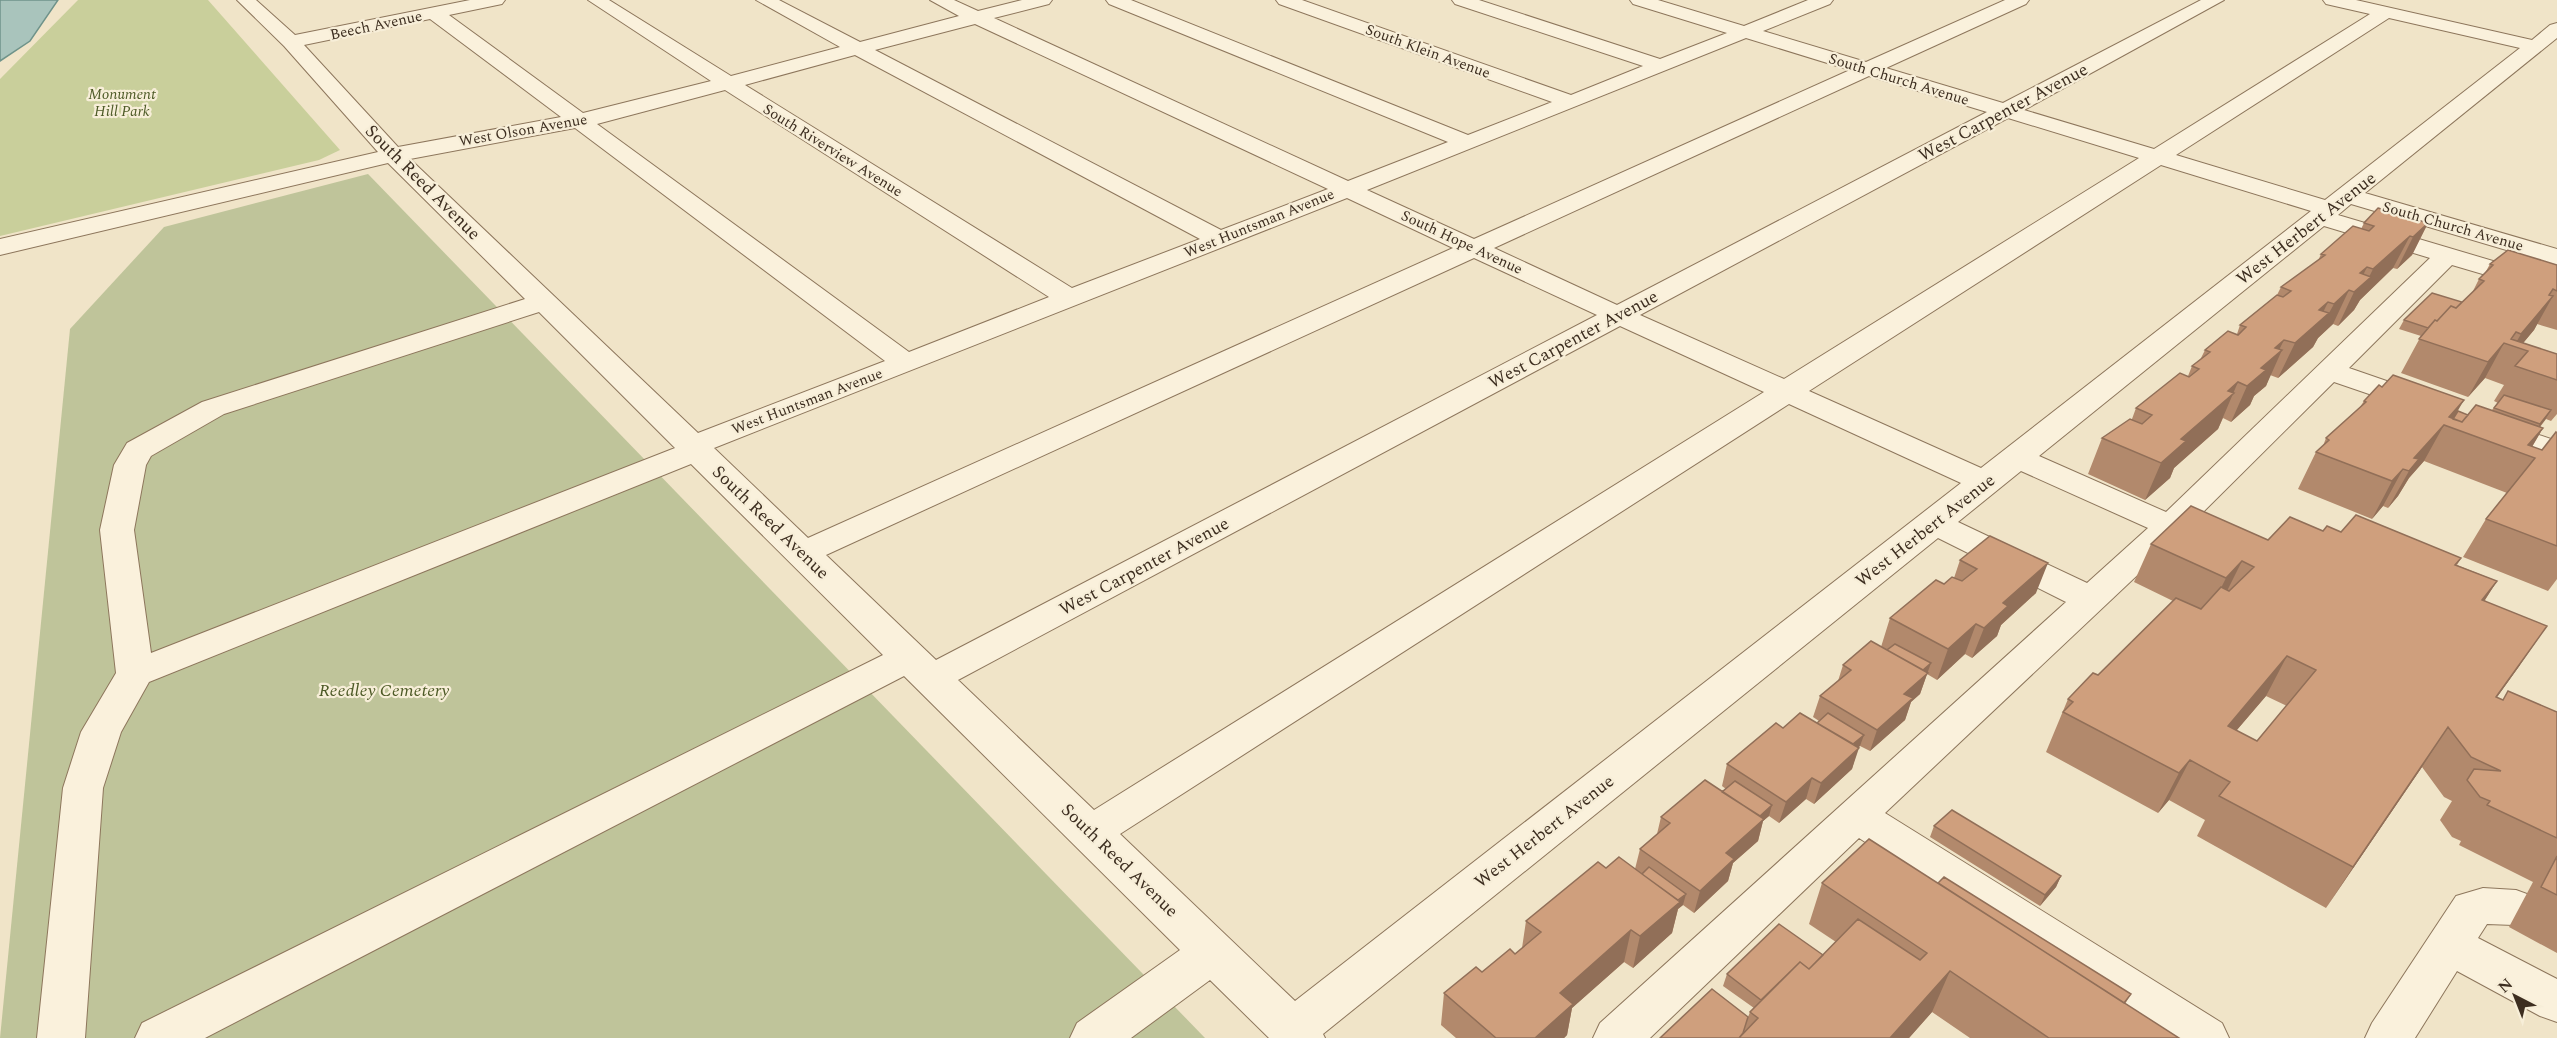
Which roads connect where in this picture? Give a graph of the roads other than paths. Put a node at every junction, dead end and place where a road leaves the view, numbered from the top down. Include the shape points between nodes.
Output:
1 (246, 0) edge
2 (496, 0) edge
3 (597, 0) edge
4 (765, 0) edge
5 (939, 0) edge
6 (1043, 0) edge
7 (1115, 0) edge
8 (1285, 0) edge
9 (1461, 0) edge
10 (1639, 0) edge
11 (1824, 0) edge
12 (2020, 0) edge
13 (2215, 0) edge
14 (2332, 0) edge
15 (2386, 12) junction
16 (434, 13) junction
17 (976, 18) junction
18 (1744, 32) junction
19 (2546, 37) edge
20 (291, 42) junction
21 (856, 49) junction
22 (1659, 65) junction
23 (1867, 70) junction
24 (725, 83) junction
25 (1571, 102) junction
26 (2004, 111) junction
27 (578, 121) junction
28 (1467, 142) junction
29 (393, 155) junction
30 (2157, 158) junction
31 (1347, 188) junction
32 (2333, 207) junction
33 (1219, 239) junction
34 (0, 248) edge
35 (1476, 249) junction
36 (2448, 255) junction
37 (2557, 257) edge
38 (2557, 288) edge
39 (1069, 298) junction
40 (544, 302) junction
41 (1618, 315) junction
42 (906, 363) junction
43 (2328, 370) junction
44 (1789, 392) junction
45 (696, 448) junction
46 (2557, 452) edge
47 (2017, 458) junction
48 (1986, 482) junction
49 (1934, 523) junction
50 (2170, 526) junction
51 (803, 553) junction
52 (2090, 598) junction
53 (921, 668) junction
54 (135, 673) junction
55 (1856, 814) junction
56 (1091, 832) junction
57 (2557, 927) edge
58 (2448, 944) junction
59 (1213, 952) junction
60 (2557, 1002) edge
61 (1297, 1034) edge
62 (61, 1038) edge
63 (159, 1038) edge
64 (1094, 1038) edge
65 (1617, 1038) edge
66 (2205, 1038) edge
67 (2389, 1038) edge

1 - 20 street, South Reed Avenue
2 - 16 street, Beech Avenue
3 - 24 street, South Riverview Avenue
4 - 21 street
5 - 17 street, South Hope Avenue
6 - 17 street, West Olson Avenue
7 - 28 street
8 - 25 street, South Klein Avenue
9 - 22 street
10 - 18 street, South Church Avenue
11 - 18 street, West Huntsman Avenue
12 - 23 street
13 - 26 street, West Carpenter Avenue
14 - 15 street
15 - 19 street
15 - 30 street
16 - 20 street, Beech Avenue
16 - 27 street
17 - 21 street, West Olson Avenue
17 - 31 street, South Hope Avenue
18 - 22 street, West Huntsman Avenue
18 - 23 street, South Church Avenue
19 - 32 street, West Herbert Avenue
20 - 29 street, South Reed Avenue
21 - 24 street, West Olson Avenue
21 - 33 street
22 - 25 street, West Huntsman Avenue
23 - 26 street, South Church Avenue
23 - 35 street
24 - 27 street, West Olson Avenue
24 - 39 street, South Riverview Avenue
25 - 28 street, West Huntsman Avenue
26 - 30 street, South Church Avenue
26 - 41 street, West Carpenter Avenue
27 - 29 street, West Olson Avenue
27 - 42 street
28 - 31 street, West Huntsman Avenue
29 - 34 street, West Olson Avenue
29 - 40 street, South Reed Avenue
30 - 32 street, South Church Avenue
30 - 44 street
31 - 33 street, West Huntsman Avenue
31 - 35 street, South Hope Avenue
32 - 36 street
32 - 37 street, South Church Avenue
32 - 47 street, West Herbert Avenue
33 - 39 street, West Huntsman Avenue
35 - 41 street, South Hope Avenue
35 - 51 street
36 - 38 street
36 - 43 street
39 - 42 street, West Huntsman Avenue
40 - 45 street, South Reed Avenue
40 - 54 street via 213,408 138,450 130,465 117,530
41 - 44 street, South Hope Avenue
41 - 53 street, West Carpenter Avenue
42 - 45 street, West Huntsman Avenue
43 - 46 street
43 - 50 street
44 - 48 street, South Hope Avenue
44 - 56 street
45 - 51 street, South Reed Avenue
45 - 54 street, West Huntsman Avenue
47 - 48 street, West Herbert Avenue
47 - 50 street
48 - 49 street, West Herbert Avenue
49 - 52 street
49 - 61 street, West Herbert Avenue
50 - 52 street
51 - 53 street, South Reed Avenue
52 - 55 street
53 - 56 street, South Reed Avenue
53 - 63 street, West Carpenter Avenue
54 - 62 street via 101,732 83,788
55 - 65 street
55 - 66 street
56 - 59 street, South Reed Avenue
57 - 58 street via 2522,909 2484,904 2472,909
58 - 60 street
58 - 67 street
59 - 61 street, South Reed Avenue
59 - 64 street

